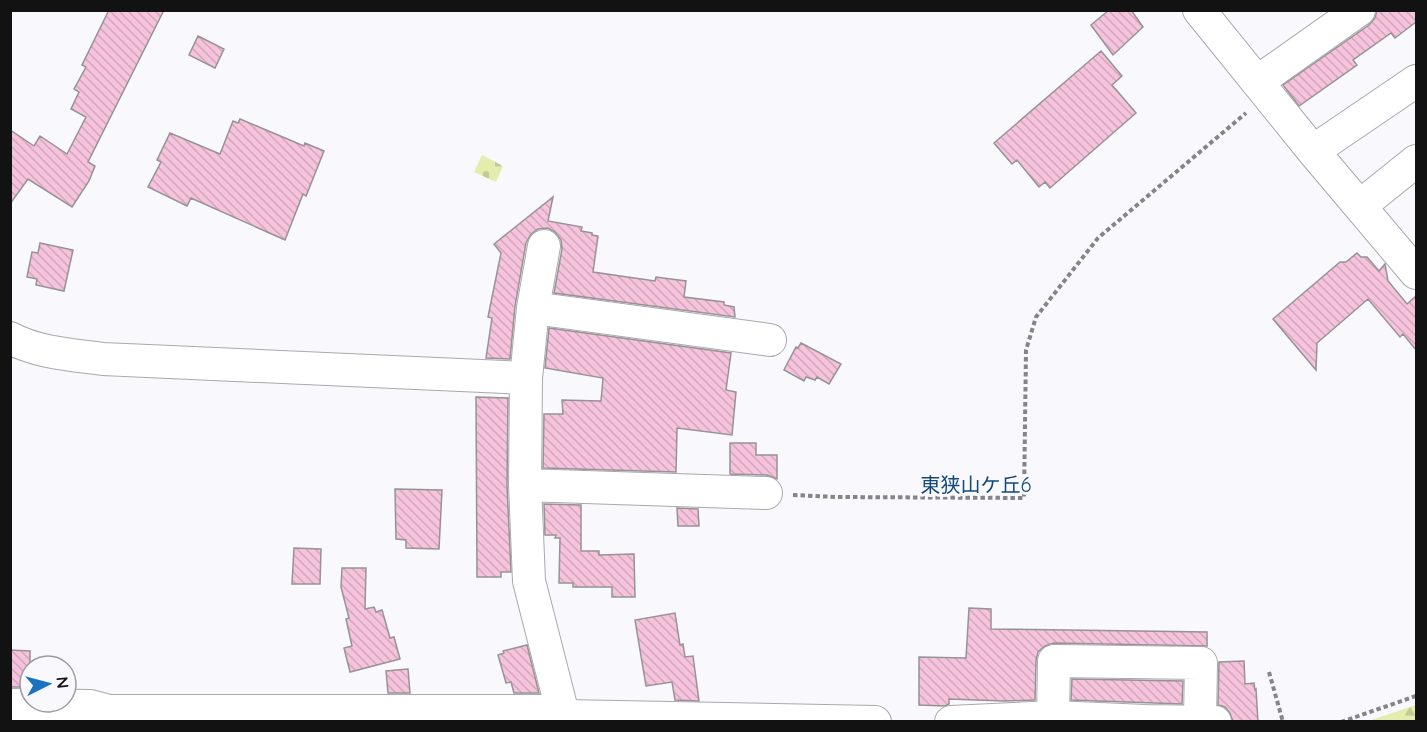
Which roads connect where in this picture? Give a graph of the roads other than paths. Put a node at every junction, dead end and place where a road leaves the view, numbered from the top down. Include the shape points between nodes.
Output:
1 (1199, 10) edge
2 (1359, 10) edge
3 (1416, 81) edge
4 (1262, 89) junction
5 (1313, 151) junction
6 (1416, 161) edge
7 (1360, 206) junction
8 (544, 246) dead end
9 (1416, 273) edge
10 (533, 308) junction
11 (10, 338) edge
12 (770, 340) dead end
13 (526, 378) junction
14 (525, 485) junction
15 (766, 493) road end
16 (10, 705) edge
17 (109, 716) edge
18 (564, 716) edge
19 (1053, 717) junction
20 (1200, 721) edge
21 (875, 722) edge
22 (951, 722) edge
23 (1215, 722) edge

1 - 4 street
2 - 4 street
3 - 5 street
4 - 5 street
5 - 7 street
6 - 7 street
7 - 9 street
8 - 10 street
10 - 12 street
10 - 13 street
11 - 13 street via 64,354 104,359
13 - 14 street
14 - 15 street
14 - 18 street via 529,581
16 - 17 street via 90,706
17 - 18 street via 551,711
18 - 21 street
19 - 20 street
19 - 20 street via 1054,661 1201,663
19 - 22 street
20 - 23 street

